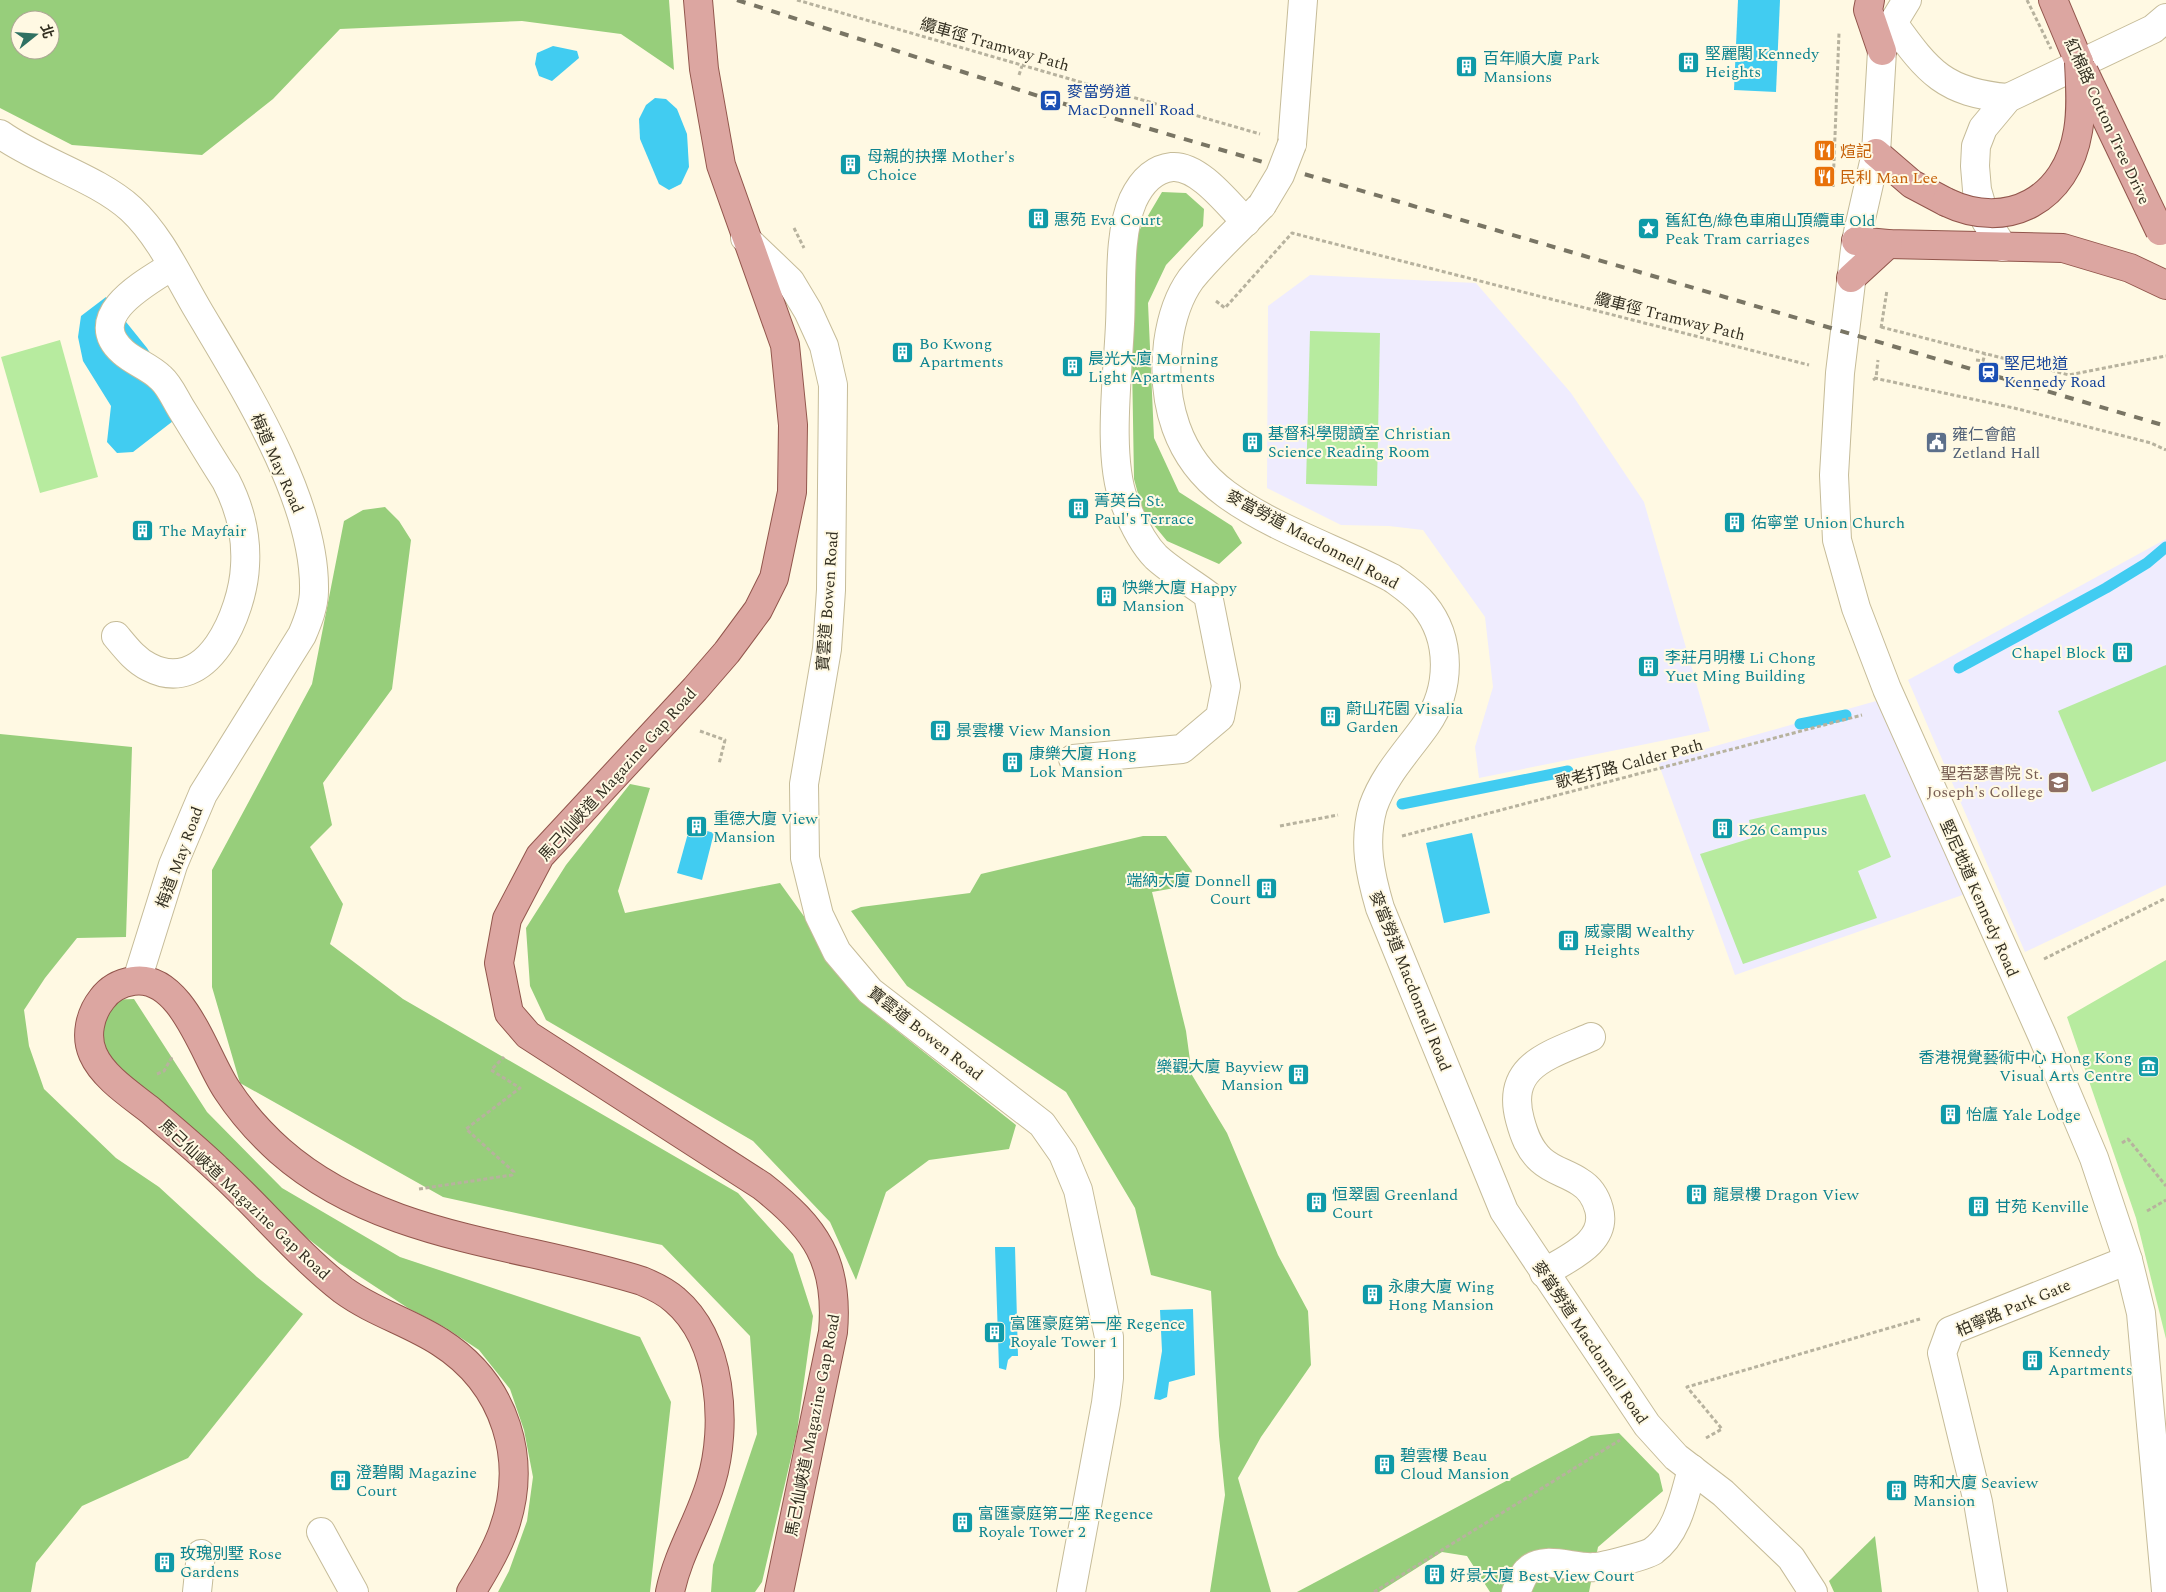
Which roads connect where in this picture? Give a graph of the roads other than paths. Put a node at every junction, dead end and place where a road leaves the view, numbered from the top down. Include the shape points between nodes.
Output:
1 (698, 0) edge
2 (1303, 0) edge
3 (1870, 0) edge
4 (1907, 0) edge
5 (2053, 0) edge
6 (2166, 18) edge
7 (1893, 24) junction
8 (1882, 50) junction
9 (2080, 62) junction
10 (2008, 98) junction
11 (0, 134) edge
12 (1876, 153) junction
13 (1254, 214) junction
14 (745, 238) junction
15 (1856, 241) junction
16 (2166, 241) edge
17 (1888, 244) junction
18 (2004, 247) junction
19 (172, 266) junction
20 (1851, 278) junction
21 (2166, 285) edge
22 (116, 636) dead end
23 (1073, 760) dead end
24 (137, 980) junction
25 (1591, 1037) dead end
26 (2128, 1260) junction
27 (1544, 1272) junction
28 (1692, 1469) junction
29 (321, 1532) dead end
30 (201, 1554) dead end
31 (2166, 1591) edge
32 (198, 1592) edge
33 (354, 1592) edge
34 (471, 1592) edge
35 (670, 1592) edge
36 (779, 1592) edge
37 (1071, 1592) edge
38 (1516, 1592) edge
39 (1813, 1592) edge
40 (1993, 1592) edge

1 - 14 main road, 馬己仙峽道 Magazine Gap Road via 704,69 721,165
2 - 13 street, 麥當勞道 Macdonnell Road, bridge via 1292,144 1280,175
3 - 8 main road via 1868,10
4 - 7 street, 堅尼地道 Kennedy Road
5 - 9 main road, 紅棉路 Cotton Tree Drive
6 - 10 street via 2153,29
7 - 8 street, 堅尼地道 Kennedy Road
7 - 10 street via 1936,75 1979,96
8 - 12 street, 堅尼地道 Kennedy Road
9 - 12 main road, bridge via 2078,133 2061,175 2050,190 2028,205 1994,214 1970,211 1912,184
9 - 16 main road, 紅棉路 Cotton Tree Drive, bridge
10 - 18 street via 1983,128 1976,146 1974,166 1986,221
11 - 19 street, 梅道 May Road via 100,188 130,208 147,226
12 - 15 street, 堅尼地道 Kennedy Road
13 - 23 street via 1192,170 1172,167 1146,179 1134,200 1124,238 1115,446 1119,487 1131,516 1156,557 1208,595 1226,686 1220,717 1182,749
13 - 27 street, 麥當勞道 Macdonnell Road via 1191,280 1174,315 1168,342 1166,379 1172,420 1185,450 1210,482 1248,508 1367,565 1410,590 1424,604 1441,636 1445,668 1436,707 1381,788 1368,830 1368,864 1380,908 1504,1211
14 - 36 main road, 馬己仙峽道 Magazine Gap Road via 785,345 793,425 792,492 774,578 758,610 728,652 540,856 507,919 498,963 509,1014 528,1035 762,1186 797,1216 822,1252 830,1270 833,1290 833,1332
14 - 37 street, 寶雲道 Bowen Road via 790,281 808,311 824,346 833,385 833,508 827,649 804,784 805,858 819,915 837,952 870,991 1042,1124 1071,1171 1085,1214 1109,1337 1110,1363 1106,1403
15 - 17 main road
15 - 20 street, 堅尼地道 Kennedy Road
17 - 18 main road
17 - 20 main road
18 - 21 main road via 2063,248 2130,268
19 - 22 street via 126,296 117,306 111,331 122,351 167,386 230,489 240,513 245,546 243,587 239,605 221,640 210,656 189,671 168,673 150,668 130,653
19 - 24 street, 梅道 May Road via 279,458 303,521 314,592 311,612 292,654 222,762 188,827
20 - 26 street, 堅尼地道 Kennedy Road via 1840,373 1834,475 1838,540 1856,608 1894,705 2090,1150
24 - 34 main road, 馬己仙峽道 Magazine Gap Road via 119,984 107,992 92,1015 89,1042 100,1066 218,1169 324,1274 363,1303 443,1343 474,1370 499,1405 512,1450 513,1492 504,1531
24 - 35 main road via 154,983 169,992 181,1005 213,1068 245,1115 280,1151 332,1188 361,1204 416,1224 642,1281 663,1290 689,1315 702,1336 712,1367 721,1438 711,1483 678,1562
25 - 27 street via 1536,1063 1522,1076 1517,1092 1516,1103 1527,1143 1540,1160 1591,1190 1601,1215 1595,1238 1586,1247
26 - 31 street, 堅尼地道 Kennedy Road via 2141,1313
26 - 40 street, 柏寧路 Park Gate via 1950,1331 1942,1353 1978,1502
27 - 28 street, 麥當勞道 Macdonnell Road via 1647,1425 1676,1457
28 - 38 street via 1673,1527 1653,1552 1593,1567 1540,1564 1527,1571
28 - 39 street, 麥當勞道 Macdonnell Road via 1723,1493 1791,1558
29 - 33 street
30 - 32 street

